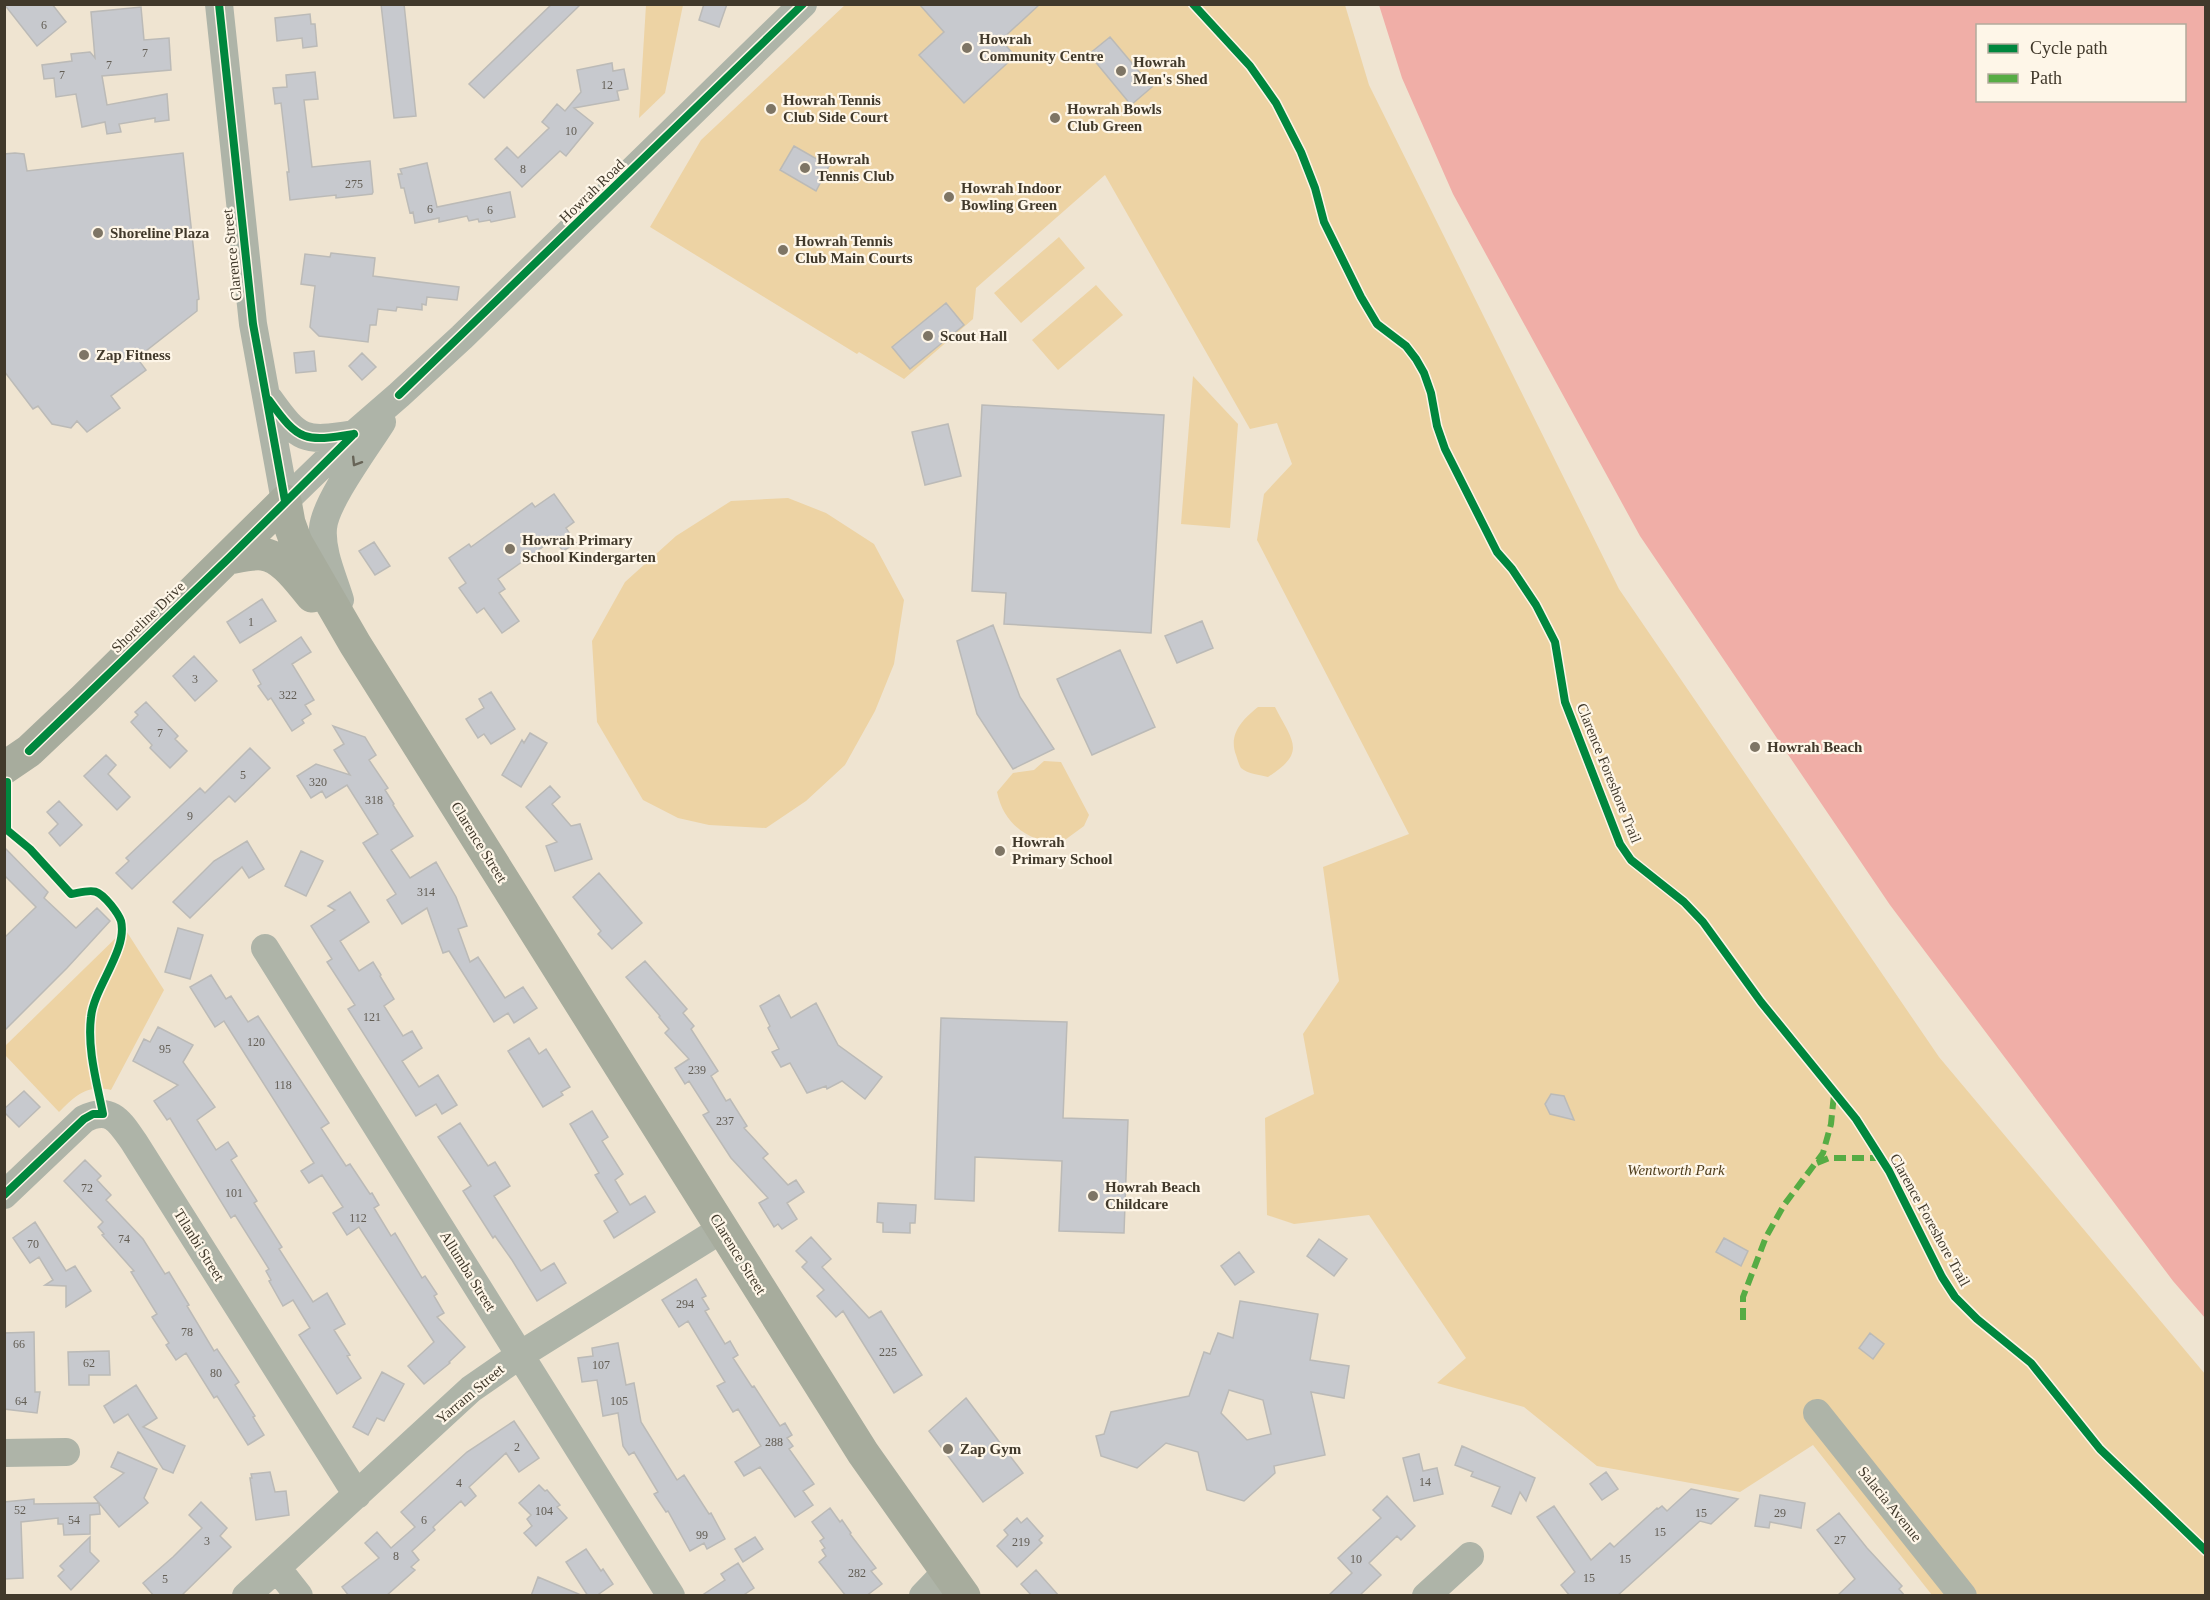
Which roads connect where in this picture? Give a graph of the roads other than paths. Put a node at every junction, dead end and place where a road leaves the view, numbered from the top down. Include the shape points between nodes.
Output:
1 (219, 4) edge
2 (803, 4) edge
3 (266, 395) junction
4 (399, 395) junction
5 (354, 434) junction
6 (285, 501) junction
7 (229, 558) junction
8 (355, 644) junction
9 (17, 760) edge
10 (4, 786) edge
11 (265, 948) dead end
12 (4, 1195) edge
13 (722, 1229) junction
14 (520, 1354) junction
15 (1817, 1413) dead end
16 (66, 1452) dead end
17 (4, 1453) edge
18 (357, 1495) junction
19 (1470, 1556) dead end
20 (277, 1568) junction
21 (955, 1584) edge
22 (246, 1596) edge
23 (299, 1596) edge
24 (671, 1596) edge
25 (924, 1596) edge
26 (1426, 1596) edge
27 (1963, 1596) edge

1 - 3 street, Clarence Street via 253,324
2 - 4 street, Howrah Road
3 - 5 street via 294,430 304,436 319,440
3 - 6 street, Clarence Street
4 - 5 street, Howrah Road
4 -> 8 street via 334,498 323,527 325,554
5 - 6 street, Howrah Road
6 - 7 main road, Shoreline Drive
6 - 8 main road, Clarence Street via 296,542
7 - 8 main road via 263,554 279,561
7 - 9 main road, Shoreline Drive
8 - 13 main road, Clarence Street
9 - 10 main road, Shoreline Drive
11 - 14 street, Allumba Street
12 - 18 street, Tilanbi Street via 84,1119 93,1114 113,1116 134,1142
13 - 14 street, Yarram Street
13 - 21 main road, Clarence Street via 863,1453
14 - 18 street, Yarram Street via 471,1389
14 - 24 street, Allumba Street
15 - 27 street, Salacia Avenue
16 - 17 street
18 - 20 street, Yarram Street
19 - 26 street
20 - 22 street, Yarram Street
20 - 23 street
21 - 25 street

